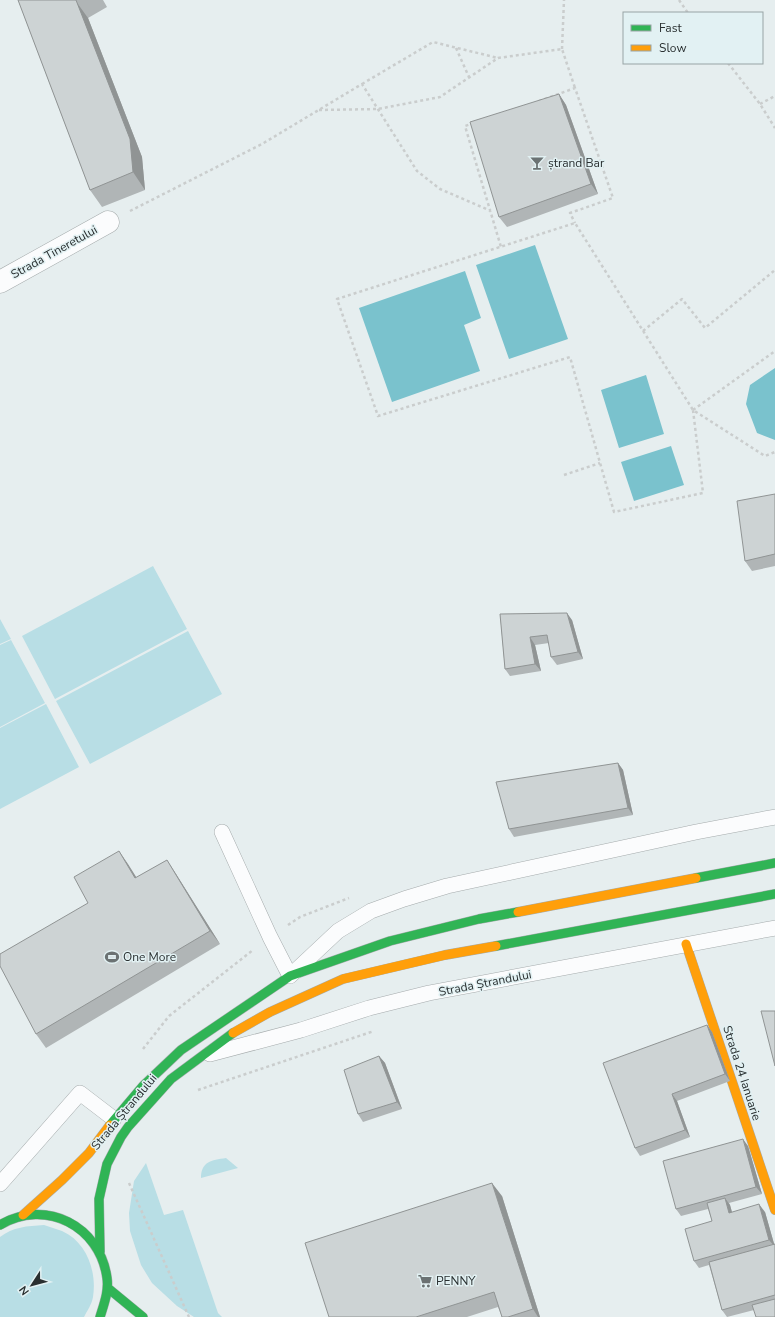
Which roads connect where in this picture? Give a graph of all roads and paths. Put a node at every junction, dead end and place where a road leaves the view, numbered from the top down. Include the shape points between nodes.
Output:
1 (564, 0) edge
2 (679, 0) edge
3 (687, 12) edge
4 (456, 48) junction
5 (562, 49) junction
6 (498, 58) junction
7 (729, 64) edge
8 (469, 78) junction
9 (362, 84) junction
10 (576, 88) junction
11 (775, 96) edge
12 (539, 101) edge
13 (760, 104) junction
14 (378, 109) junction
15 (319, 110) junction
16 (480, 121) edge
17 (775, 128) edge
18 (490, 211) junction
19 (108, 222) joint
20 (575, 223) junction
21 (501, 247) junction
22 (775, 270) edge
23 (0, 282) edge
24 (643, 331) junction
25 (775, 351) edge
26 (693, 410) junction
27 (775, 452) edge
28 (600, 463) junction
29 (564, 475) dead end
30 (775, 817) edge
31 (222, 832) dead end
32 (775, 863) edge
33 (775, 894) edge
34 (775, 928) edge
35 (686, 944) junction
36 (290, 976) junction
37 (378, 1029) dead end
38 (199, 1057) junction
39 (196, 1091) dead end
40 (114, 1119) junction
41 (126, 1177) dead end
42 (0, 1184) edge
43 (775, 1210) edge
44 (23, 1215) junction
45 (0, 1225) edge
46 (100, 1252) junction
47 (109, 1289) junction
48 (100, 1317) edge
49 (143, 1317) edge
50 (189, 1317) edge

1 - 5 path
2 - 3 path
4 - 6 path
4 - 8 path
4 - 9 path via 433,42
5 - 6 path
5 - 10 path
6 - 8 path
7 - 13 path
8 - 14 path via 440,97
9 - 14 path
9 - 15 path
10 - 12 path
10 - 20 path via 613,198 570,213
11 - 13 path
13 - 17 path
14 - 15 path
14 - 18 path via 417,171 440,189
15 - 19 path via 262,144
16 - 18 path via 465,126
18 - 21 path
19 - 23 street, Strada Tineretului
20 - 21 path
20 - 24 path
21 - 28 path via 337,299 378,416 570,356
22 - 24 path via 705,328 682,300
24 - 26 path
25 - 26 path
26 - 27 path via 765,456
26 - 28 path via 703,493 614,512
28 - 29 path
30 - 36 lane, Strada Ștrandului via 447,886 404,899 371,911 338,931
31 - 36 lane
32 - 36 main road, Strada Ștrandului via 478,919 390,941
33 - 38 main road, Strada Ștrandului via 445,955 343,979 270,1012 232,1033
34 - 35 lane, Strada Ștrandului
35 - 38 lane, Strada Ștrandului via 429,993
35 - 43 main road, Strada 24 Ianuarie
36 - 40 main road, Strada Ștrandului via 181,1050 142,1086
37 - 39 path
38 - 46 main road, Strada Ștrandului via 172,1079 144,1108 117,1144 107,1164 99,1200
40 - 42 lane via 80,1093
40 - 44 main road, Strada Ștrandului via 89,1152
41 - 50 path
44 - 45 main road
44 - 46 main road via 42,1214 59,1217 76,1225 90,1237
46 - 47 main road via 107,1270
47 - 48 main road
47 - 49 main road

